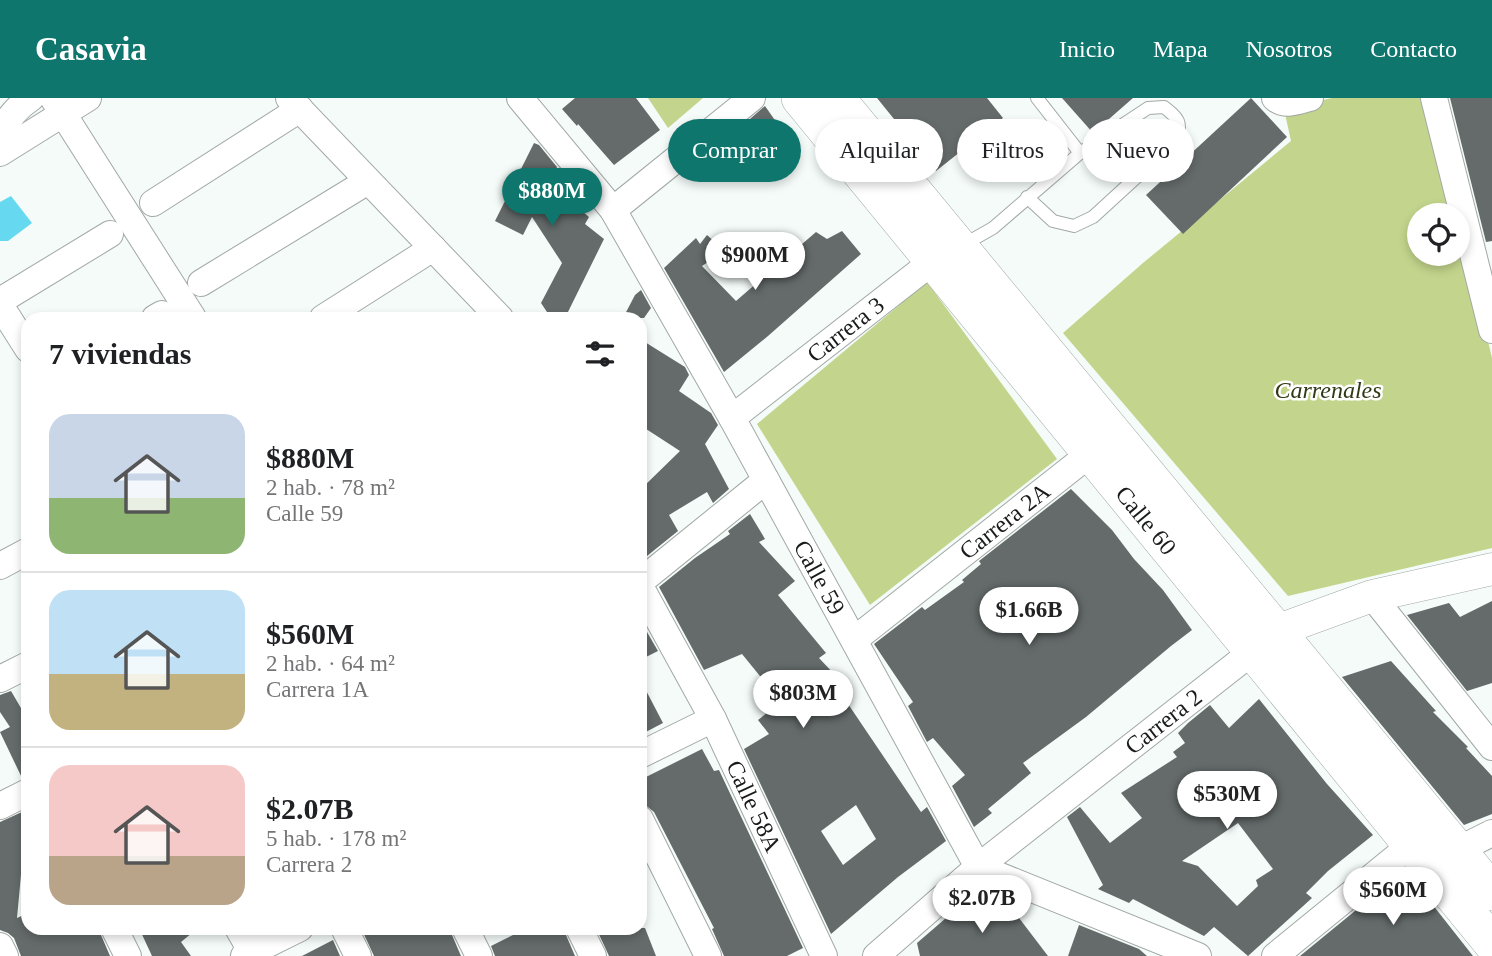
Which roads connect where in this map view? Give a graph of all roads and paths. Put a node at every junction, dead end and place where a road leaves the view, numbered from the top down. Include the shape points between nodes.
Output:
1 (31, 98) edge
2 (88, 98) edge
3 (520, 98) edge
4 (752, 98) edge
5 (800, 98) edge
6 (836, 98) edge
7 (1037, 98) edge
8 (1310, 98) edge
9 (1434, 98) edge
10 (1277, 100) edge
11 (295, 104) edge
12 (58, 106) edge
13 (0, 135) edge
14 (0, 153) edge
15 (1080, 153) junction
16 (368, 181) junction
17 (1027, 197) junction
18 (153, 203) dead end
19 (613, 210) junction
20 (110, 234) dead end
21 (433, 248) junction
22 (946, 254) junction
23 (201, 283) dead end
24 (0, 303) edge
25 (361, 309) edge
26 (189, 312) edge
27 (494, 312) edge
28 (1492, 330) edge
29 (21, 338) edge
30 (732, 418) junction
31 (1091, 453) junction
32 (766, 480) junction
33 (21, 555) edge
34 (0, 566) edge
35 (1492, 569) edge
36 (647, 578) edge
37 (1372, 596) junction
38 (647, 597) edge
39 (854, 640) junction
40 (1264, 641) junction
41 (21, 668) edge
42 (0, 679) edge
43 (713, 719) junction
44 (1492, 747) edge
45 (647, 752) edge
46 (21, 796) edge
47 (0, 806) edge
48 (647, 833) edge
49 (1492, 833) edge
50 (1411, 845) junction
51 (1458, 850) junction
52 (978, 867) junction
53 (1492, 892) edge
54 (118, 935) edge
55 (241, 935) edge
56 (287, 935) edge
57 (348, 935) edge
58 (468, 935) edge
59 (582, 935) edge
60 (1492, 943) edge
61 (0, 946) edge
62 (250, 955) edge
63 (5, 956) edge
64 (128, 956) edge
65 (358, 956) edge
66 (479, 956) edge
67 (593, 956) edge
68 (708, 956) edge
69 (824, 956) edge
70 (877, 956) edge
71 (1198, 956) edge
72 (1275, 956) edge

1 - 13 street
2 - 12 street
3 - 19 street, Calle 59
4 - 19 street
5 - 22 main road, Calle 60
6 - 22 main road, Calle 60
7 - 15 lane
8 - 10 street via 1287,104
9 - 28 street
11 - 16 street
11 - 18 street
12 - 14 street
12 - 26 street
15 - 17 lane
15 - 17 lane via 1148,108 1164,107 1177,117 1181,130 1176,141 1093,217 1074,226 1053,221
16 - 21 street
16 - 23 street
17 - 22 lane via 993,228
19 - 30 street, Calle 59
20 - 24 street
21 - 25 street
21 - 27 street
22 - 30 street, Carrera 3
22 - 31 main road, Calle 60
22 - 40 main road, Calle 60
24 - 29 street
30 - 32 street, Calle 59
31 - 39 street, Carrera 2A
31 - 40 main road, Calle 60
32 - 36 street
32 - 39 street, Calle 59
33 - 34 street
35 - 37 street, Carrera 2
37 - 40 street, Carrera 2
37 - 44 street
38 - 43 street, Calle 58A
39 - 52 street, Calle 59
40 - 50 main road, Calle 60
40 - 51 main road, Calle 60
40 - 52 street, Carrera 2
41 - 42 street
43 - 45 street
43 - 69 street, Calle 58A
46 - 47 street
48 - 68 street
49 - 51 street
50 - 60 main road, Calle 60
50 - 72 street
51 - 53 main road, Calle 60
52 - 70 street, Carrera 2
52 - 71 street
54 - 64 street
55 - 62 street
56 - 62 street
57 - 65 street
58 - 66 street
59 - 67 street
61 - 63 street

